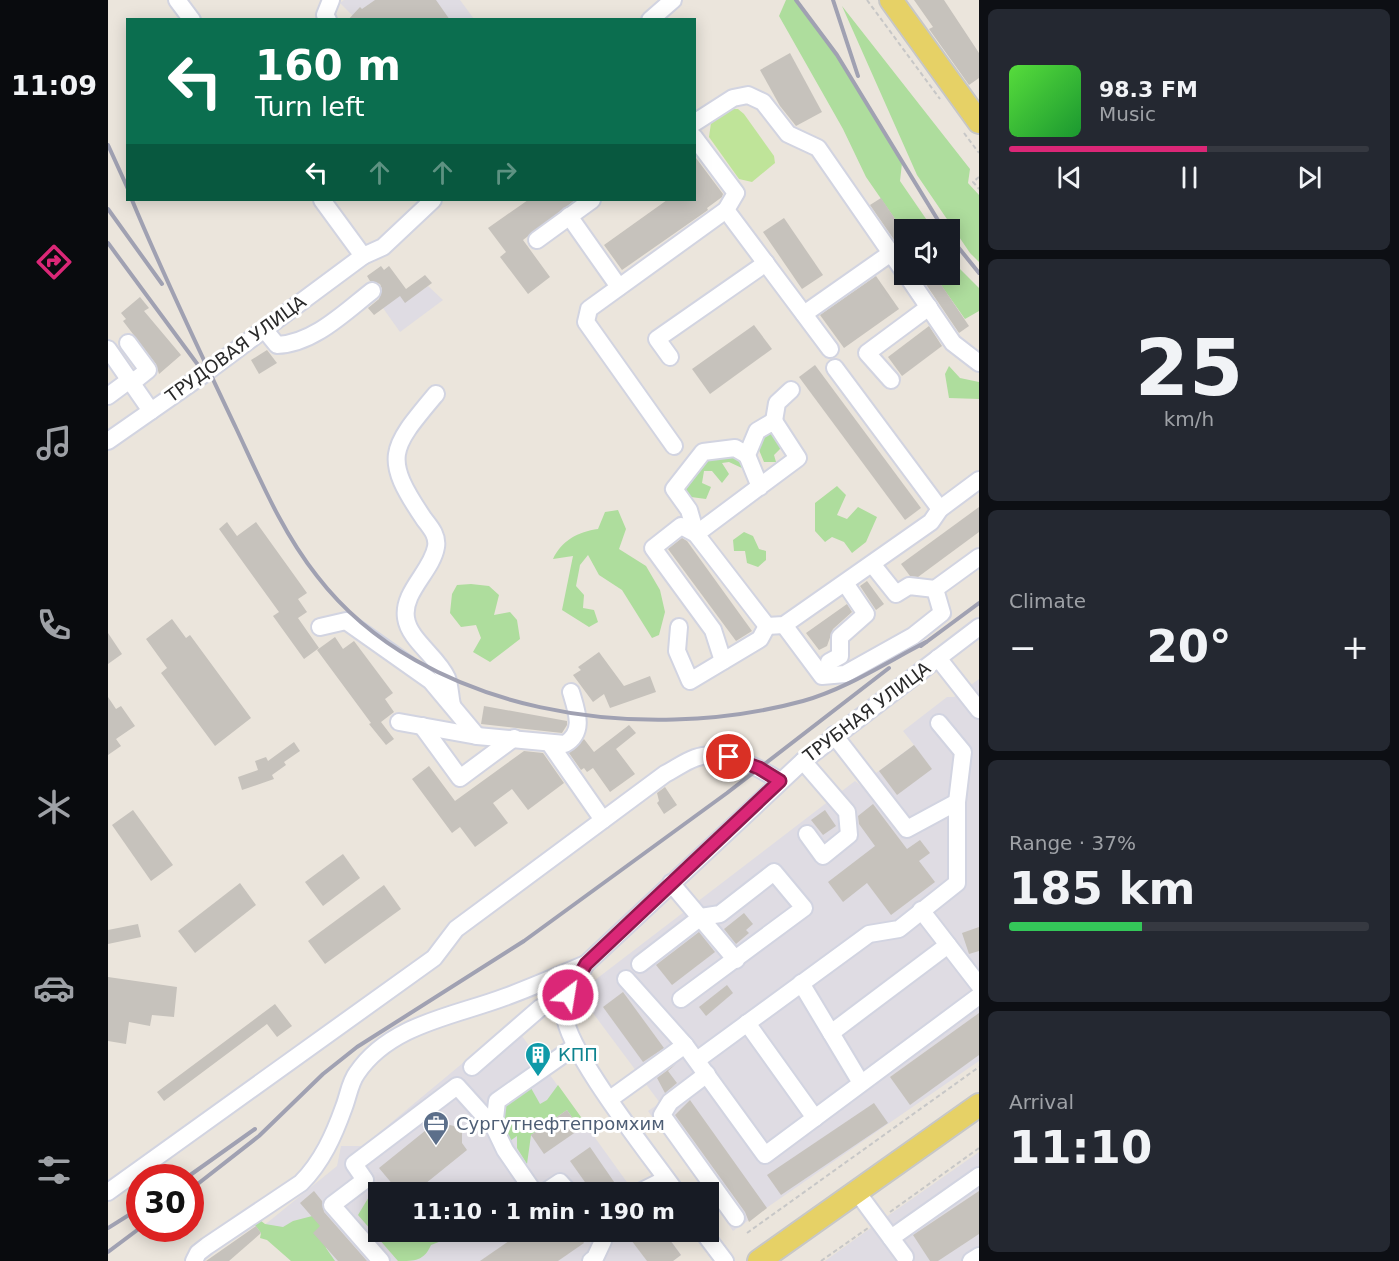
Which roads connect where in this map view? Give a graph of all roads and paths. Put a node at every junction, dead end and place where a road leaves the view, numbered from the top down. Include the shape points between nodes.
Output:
1 (177, 0) edge
2 (331, 0) edge
3 (673, 0) edge
4 (867, 0) edge
5 (891, 0) edge
6 (190, 18) edge
7 (327, 18) edge
8 (652, 18) edge
9 (944, 105) dead end
10 (696, 122) edge
11 (969, 123) edge
12 (696, 140) edge
13 (979, 153) edge
14 (979, 177) edge
15 (979, 189) edge
16 (323, 201) edge
17 (432, 201) edge
18 (591, 201) edge
19 (726, 210) junction
20 (569, 216) junction
21 (537, 240) dead end
22 (891, 253) junction
23 (363, 256) junction
24 (894, 257) edge
25 (766, 263) junction
26 (913, 285) edge
27 (620, 287) junction
28 (372, 291) dead end
29 (929, 307) junction
30 (804, 314) junction
31 (264, 329) junction
32 (128, 343) dead end
33 (108, 349) edge
34 (830, 349) dead end
35 (670, 357) dead end
36 (979, 363) edge
37 (835, 368) dead end
38 (132, 380) junction
39 (891, 380) dead end
40 (791, 390) dead end
41 (436, 394) dead end
42 (108, 396) edge
43 (151, 411) junction
44 (774, 421) junction
45 (108, 441) edge
46 (674, 446) dead end
47 (747, 455) junction
48 (979, 480) edge
49 (760, 487) junction
50 (940, 509) junction
51 (696, 534) junction
52 (979, 557) edge
53 (872, 564) junction
54 (845, 583) junction
55 (935, 589) junction
56 (784, 625) junction
57 (767, 626) junction
58 (320, 627) dead end
59 (679, 627) dead end
60 (979, 627) edge
61 (938, 658) junction
62 (723, 661) junction
63 (829, 662) dead end
64 (571, 693) dead end
65 (452, 705) junction
66 (979, 710) edge
67 (399, 722) dead end
68 (939, 723) dead end
69 (422, 726) junction
70 (834, 735) junction
71 (477, 736) junction
72 (514, 738) junction
73 (550, 744) junction
74 (803, 761) junction
75 (780, 781) junction
76 (957, 802) junction
77 (603, 820) junction
78 (807, 834) dead end
79 (671, 883) junction
80 (921, 910) junction
81 (701, 916) junction
82 (948, 945) junction
83 (736, 960) junction
84 (586, 964) junction
85 (640, 964) dead end
86 (626, 979) dead end
87 (801, 983) junction
88 (979, 984) edge
89 (568, 995) junction
90 (979, 996) edge
91 (681, 999) dead end
92 (747, 1023) junction
93 (831, 1033) junction
94 (685, 1045) junction
95 (574, 1047) junction
96 (472, 1067) dead end
97 (702, 1067) junction
98 (979, 1067) edge
99 (861, 1083) junction
100 (610, 1099) junction
101 (979, 1105) edge
102 (815, 1118) junction
103 (494, 1127) junction
104 (979, 1148) edge
105 (979, 1176) edge
106 (527, 1182) edge
107 (668, 1182) edge
108 (108, 1192) edge
109 (857, 1192) junction
110 (736, 1218) dead end
111 (878, 1221) junction
112 (747, 1233) dead end
113 (891, 1238) junction
114 (603, 1242) edge
115 (711, 1242) edge
116 (979, 1256) edge
117 (905, 1257) dead end
118 (194, 1261) edge
119 (381, 1261) edge
120 (591, 1261) edge
121 (725, 1261) edge
122 (759, 1261) edge
123 (821, 1261) edge
124 (970, 1261) edge

1 - 6 street
2 - 7 street
3 - 8 street
4 - 9 path
5 - 11 main road
10 - 22 street via 733,98 748,95 763,102 788,134 818,148
11 - 13 path
12 - 19 street via 736,193
14 - 15 path via 974,182
16 - 23 street
17 - 23 street, ТРУДОВАЯ УЛИЦА via 383,247
18 - 20 street
19 - 25 street
19 - 27 street
20 - 21 street
20 - 27 street
22 - 24 street
22 - 30 street
23 - 31 street, ТРУДОВАЯ УЛИЦА
25 - 30 street
25 - 35 street via 657,339
26 - 29 street
27 - 46 street via 589,309 586,322
28 - 31 street via 332,323 293,345 277,345
29 - 36 street via 953,343
29 - 39 street via 867,353
30 - 34 street
31 - 43 street, ТРУДОВАЯ УЛИЦА
32 - 38 street via 148,370
33 - 38 street
37 - 50 street
38 - 42 street
38 - 43 street
40 - 44 street via 777,403
41 - 65 street via 403,433 395,454 397,473 407,493 436,536 436,549 409,601 406,618 447,678
43 - 45 street, ТРУДОВАЯ УЛИЦА
44 - 47 street via 757,431
44 - 49 street via 798,458
47 - 49 street
47 - 51 street via 735,448 703,452 674,489 689,510
48 - 50 street
49 - 51 street
50 - 53 street via 931,522
51 - 57 street
51 - 62 street via 681,526 653,548 713,630
52 - 55 street
53 - 54 street
53 - 55 street via 896,594 909,586
54 - 56 street
54 - 63 street via 866,614 840,637 840,656
55 - 56 street via 942,613 913,636 845,674 822,676
56 - 57 street
57 - 62 street via 760,639
58 - 65 street via 346,621 431,681
59 - 62 street via 677,651 690,681
60 - 61 street, ТРУБНАЯ УЛИЦА
61 - 66 street
61 - 70 street, ТРУБНАЯ УЛИЦА
64 - 73 street via 578,730 565,744
65 - 71 street
67 - 69 street
68 - 76 street via 963,753
69 - 71 street
69 - 72 street via 460,778
70 - 74 street, ТРУБНАЯ УЛИЦА
70 - 76 street via 907,829
71 - 72 street
72 - 73 street
73 - 77 street
74 - 75 street, ТРУБНАЯ УЛИЦА
74 - 78 street via 847,812 849,835 823,856
75 - 77 street via 729,757 696,757 665,774
75 - 79 street, ТРУБНАЯ УЛИЦА
76 - 80 street via 957,883
77 - 108 street via 456,929 434,958
79 - 81 street
79 - 84 street, ТРУБНАЯ УЛИЦА
80 - 82 street
80 - 87 street via 899,929 869,934
81 - 83 street
81 - 83 street via 720,914 774,872 804,908
81 - 85 street
82 - 88 street
82 - 93 street
83 - 91 street
84 - 89 street, ТРУБНАЯ УЛИЦА
84 - 118 street via 504,997 442,1016 411,1029 382,1049 355,1075 326,1150 311,1172 207,1246
86 - 94 street
87 - 92 street
87 - 93 street
89 - 95 street, ТРУБНАЯ УЛИЦА via 565,1016
89 - 96 street via 540,1008
90 - 99 street
92 - 97 street
92 - 102 street
93 - 99 street
94 - 97 street
94 - 100 street
95 - 100 street, ТРУБНАЯ УЛИЦА
95 - 103 street via 497,1101
97 - 102 street via 765,1155
97 - 110 street via 662,1115
98 - 112 path
99 - 102 street
100 - 107 street, ТРУБНАЯ УЛИЦА
101 - 109 main road
103 - 106 street
103 - 119 street via 457,1086 354,1164 365,1180 332,1205
104 - 111 path
105 - 113 street
109 - 111 street
109 - 122 main road
111 - 113 street
111 - 123 path
113 - 117 street
114 - 120 street
115 - 121 street
116 - 124 street

